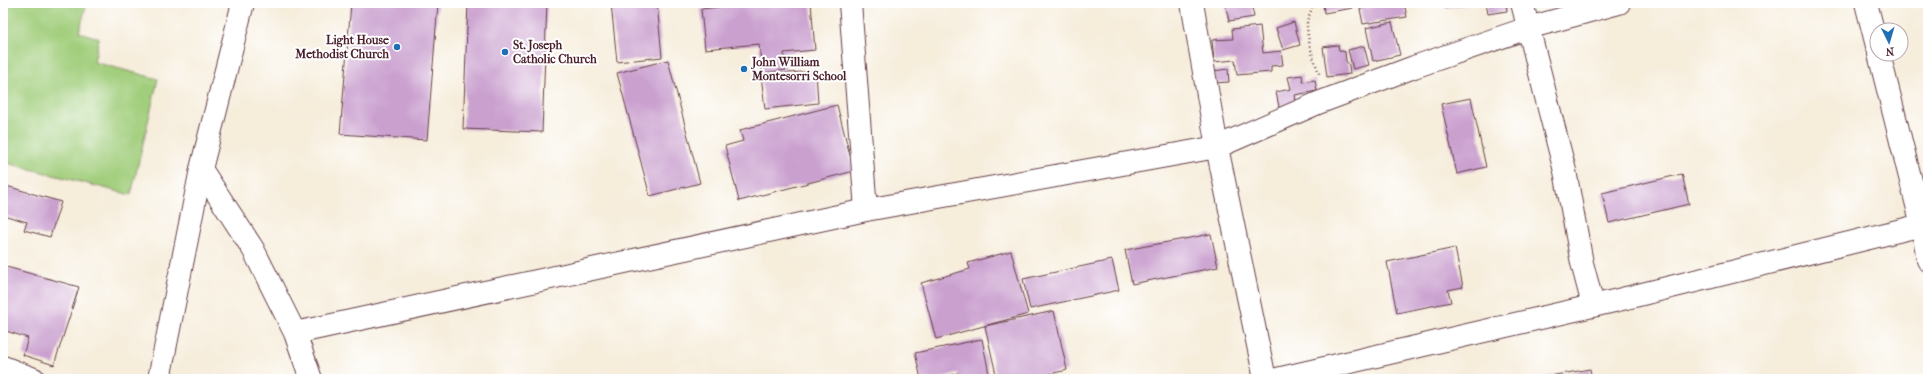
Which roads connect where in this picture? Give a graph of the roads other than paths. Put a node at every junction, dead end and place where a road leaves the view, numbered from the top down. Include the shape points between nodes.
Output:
1 (243, 3) edge
2 (850, 3) edge
3 (1192, 3) edge
4 (1522, 3) edge
5 (1619, 3) edge
6 (1866, 3) edge
7 (1871, 22) edge
8 (1528, 28) junction
9 (1881, 62) edge
10 (1217, 147) junction
11 (202, 169) junction
12 (1922, 201) edge
13 (866, 210) junction
14 (1922, 226) junction
15 (1928, 260) edge
16 (1593, 305) junction
17 (295, 333) junction
18 (3, 367) edge
19 (34, 379) edge
20 (159, 379) edge
21 (311, 379) edge
22 (1266, 379) edge
23 (1278, 379) edge

1 - 11 street
2 - 13 street
3 - 10 street
4 - 8 street
5 - 8 street
6 - 7 street
8 - 10 street via 1414,67
8 - 16 street via 1564,171
9 - 12 street
10 - 13 street
10 - 22 street
11 - 17 street via 253,249
11 - 20 street
12 - 14 street
13 - 17 street
14 - 15 street
14 - 16 street
16 - 23 street
17 - 21 street
18 - 19 street

